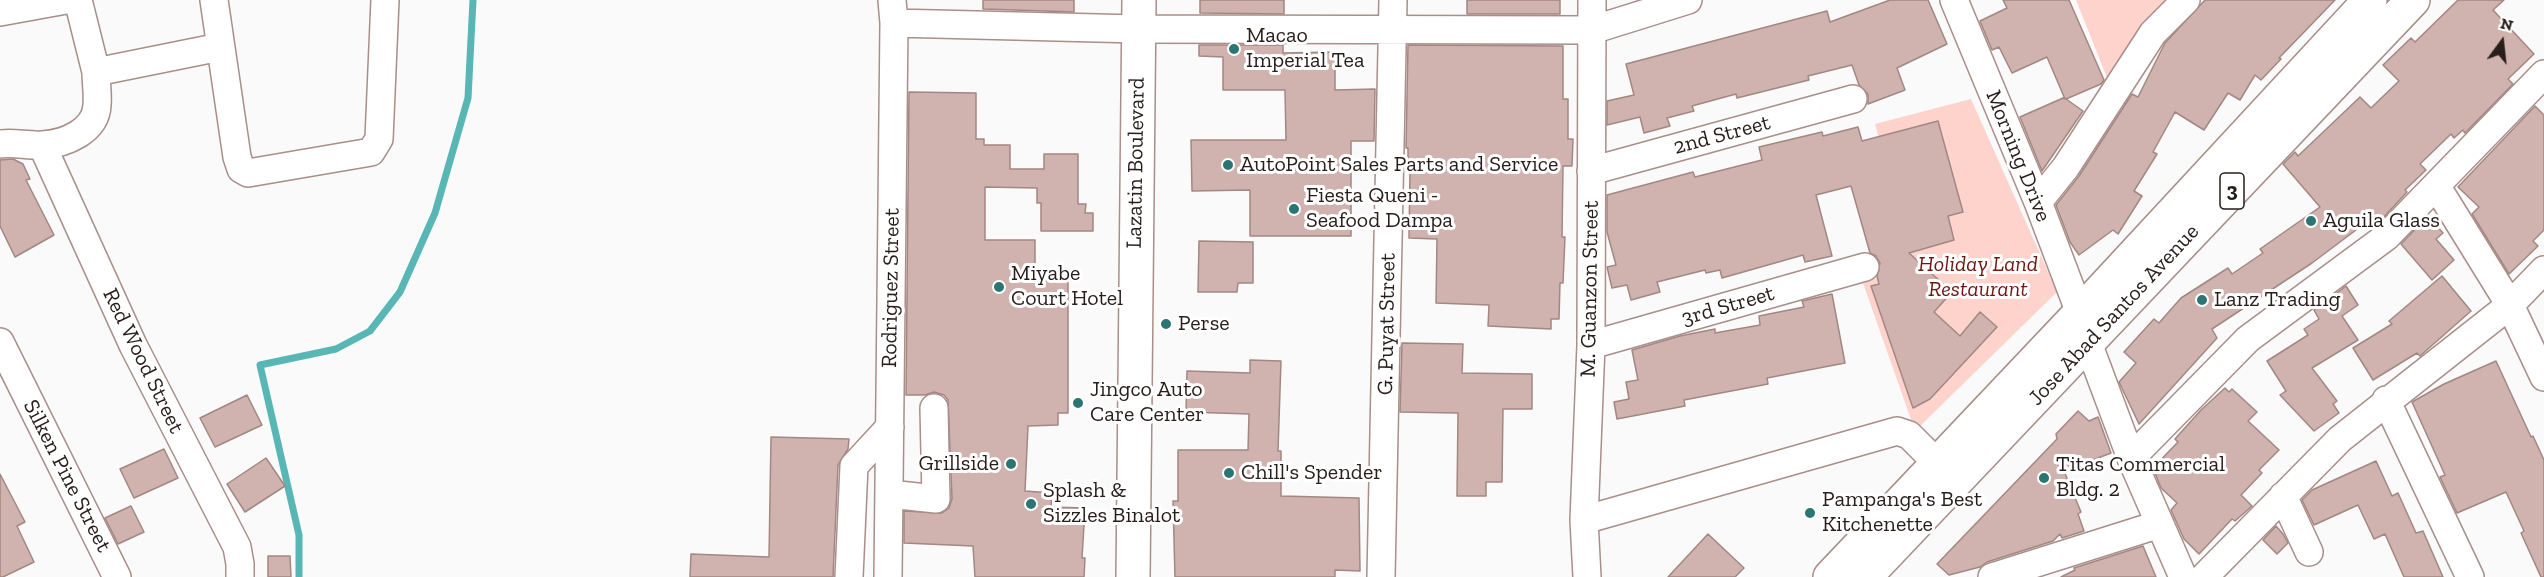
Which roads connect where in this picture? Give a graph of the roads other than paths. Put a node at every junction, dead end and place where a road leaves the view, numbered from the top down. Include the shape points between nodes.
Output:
1 (66, 0) edge
2 (78, 0) edge
3 (214, 0) edge
4 (385, 0) edge
5 (1393, 0) edge
6 (1592, 0) edge
7 (1688, 0) edge
8 (2186, 0) edge
9 (2370, 0) edge
10 (2414, 0) edge
11 (1959, 2) edge
12 (893, 11) edge
13 (0, 12) edge
14 (1138, 14) edge
15 (1393, 30) junction
16 (1592, 30) junction
17 (220, 47) junction
18 (2544, 74) edge
19 (96, 79) junction
20 (1853, 99) dead end
21 (0, 144) edge
22 (42, 145) junction
23 (1591, 171) junction
24 (2437, 187) junction
25 (2038, 202) junction
26 (1866, 267) dead end
27 (2544, 270) edge
28 (2511, 304) junction
29 (2084, 328) junction
30 (0, 342) edge
31 (1591, 345) junction
32 (2544, 377) edge
33 (2386, 400) junction
34 (934, 408) dead end
35 (890, 426) junction
36 (2132, 458) junction
37 (1947, 472) junction
38 (889, 494) junction
39 (2283, 496) junction
40 (1584, 520) junction
41 (2160, 524) junction
42 (2309, 552) dead end
43 (117, 577) edge
44 (240, 577) edge
45 (849, 577) edge
46 (888, 577) edge
47 (1133, 577) edge
48 (1382, 577) edge
49 (1587, 577) edge
50 (1830, 577) edge
51 (1864, 577) edge
52 (1992, 577) edge
53 (2183, 577) edge
54 (2204, 577) edge
55 (2470, 577) edge

1 - 13 street
2 - 19 street
3 - 17 street
4 - 17 street via 379,139 371,152 256,173 241,169
5 - 15 street, G. Puyat Street
6 - 16 street, M. Guanzon Street
7 - 16 street
8 - 25 street via 2153,33 2066,167
9 - 29 main road, Jose Abad Santos Avenue / 3
10 - 29 main road, Jose Abad Santos Avenue / 3
11 - 25 street, Morning Drive
12 - 14 street
12 - 35 street, Rodriguez Street
14 - 15 street
14 - 47 main road, Lazatin Boulevard
15 - 16 street
15 - 48 street, G. Puyat Street
16 - 23 street, M. Guanzon Street
17 - 19 street
18 - 24 street
19 - 22 street via 97,107 91,122 78,135
20 - 23 street, 2nd Street
21 - 22 street
22 - 44 street, Red Wood Street via 134,345 237,548
23 - 31 street, M. Guanzon Street
24 - 28 street
24 - 36 street via 2386,237 2248,339
25 - 29 street, Morning Drive
26 - 31 street, 3rd Street
27 - 28 street
28 - 32 street
28 - 33 street
29 - 36 street, Morning Drive
29 - 37 main road, Jose Abad Santos Avenue / 3
30 - 43 street, Silken Pine Street
31 - 40 street, M. Guanzon Street
33 - 39 street via 2340,438
33 - 55 street
34 - 38 street via 936,499
35 - 38 street, Rodriguez Street
35 - 45 street via 854,466
36 - 41 street, Morning Drive
37 - 40 street via 1909,435 1897,431
37 - 50 main road, Jose Abad Santos Avenue / 3
37 - 51 main road, Jose Abad Santos Avenue / 3
38 - 46 street, Rodriguez Street
39 - 42 street
39 - 54 street
40 - 49 street, M. Guanzon Street
41 - 52 street
41 - 53 street, Morning Drive

